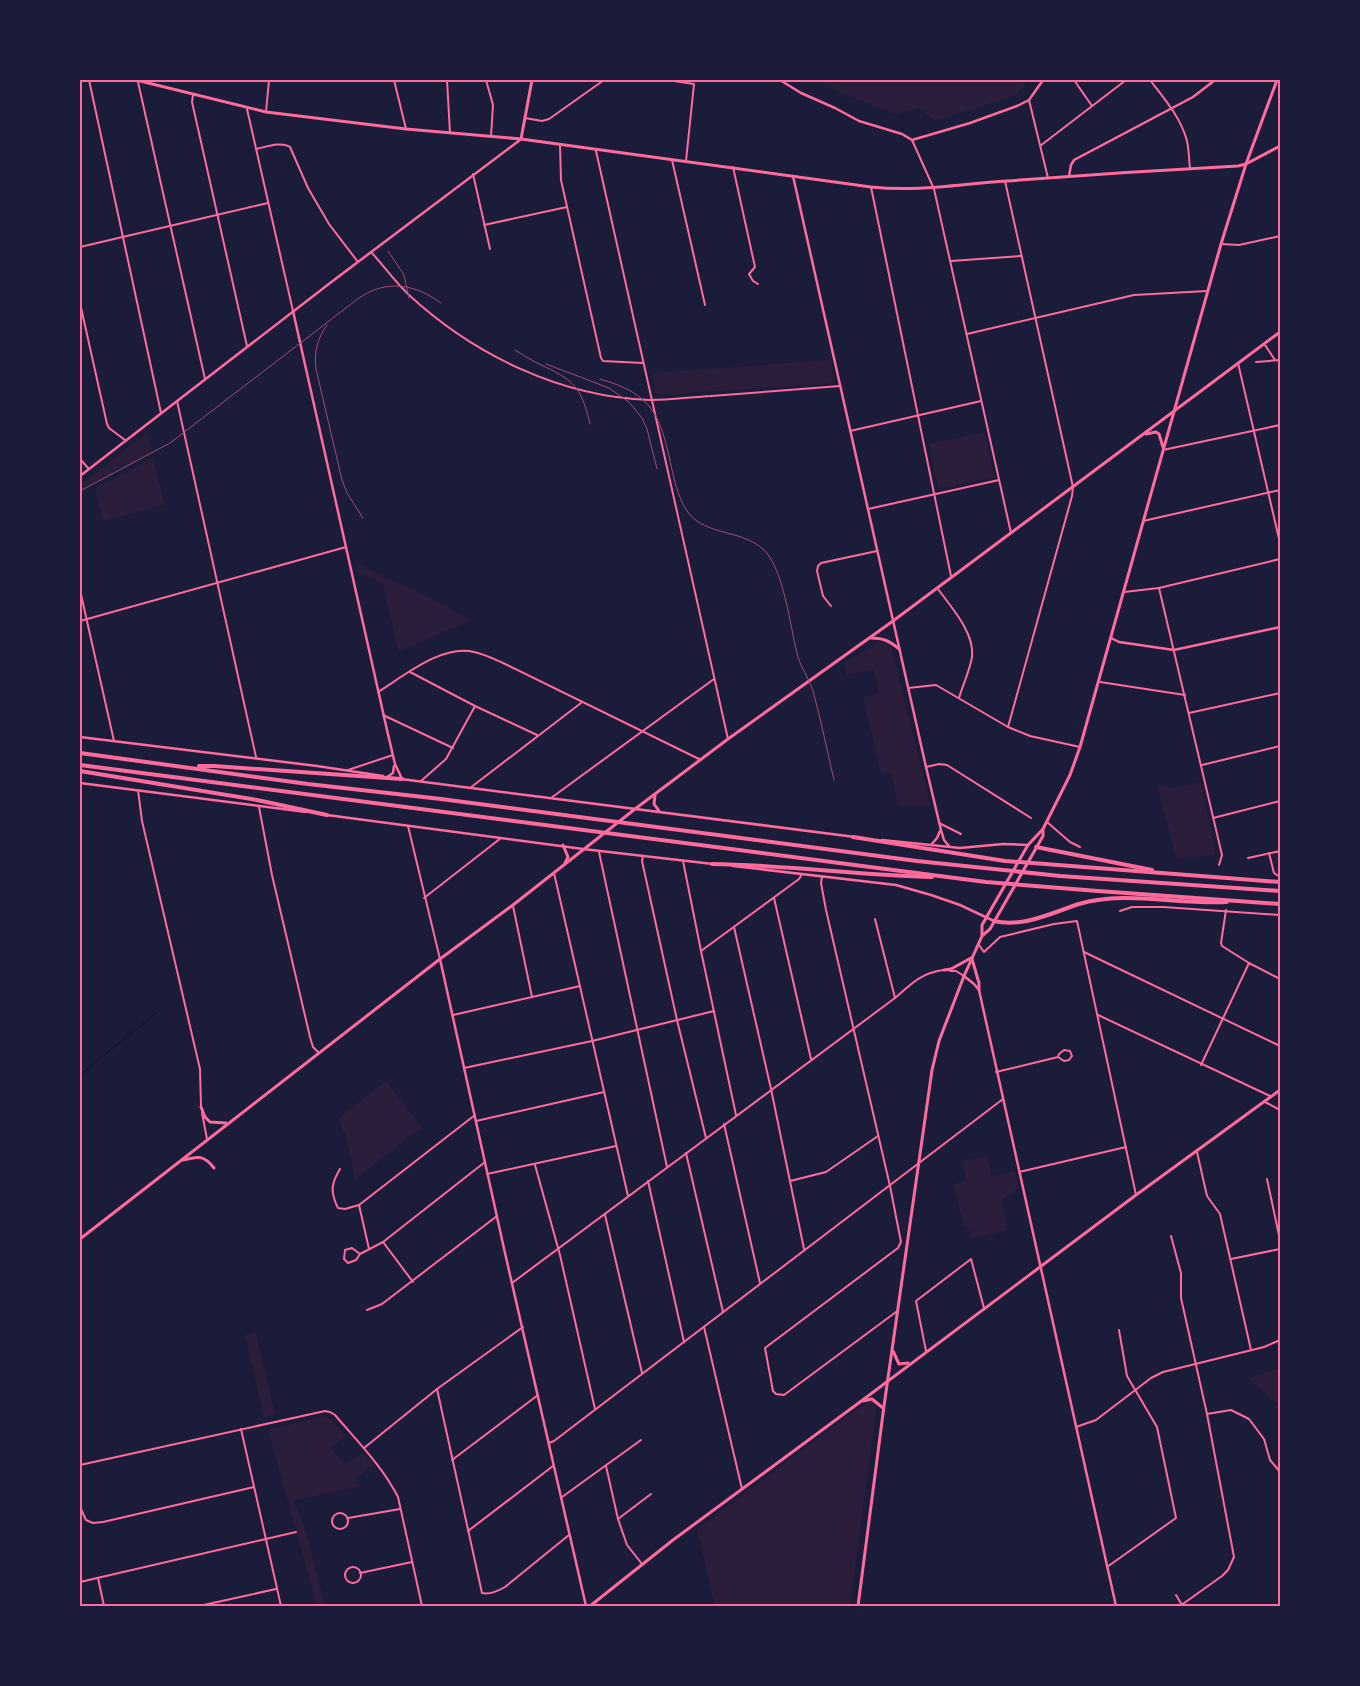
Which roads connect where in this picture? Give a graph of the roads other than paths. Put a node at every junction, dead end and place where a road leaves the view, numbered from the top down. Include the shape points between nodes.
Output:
1 (89, 80) edge
2 (137, 80) edge
3 (269, 80) edge
4 (394, 80) edge
5 (447, 80) edge
6 (486, 80) edge
7 (532, 80) edge
8 (604, 80) edge
9 (667, 80) edge
10 (780, 80) edge
11 (1043, 80) edge
12 (1074, 80) edge
13 (1126, 80) edge
14 (1150, 80) edge
15 (1215, 80) edge
16 (1277, 80) edge
17 (193, 95) junction
18 (1029, 100) junction
19 (1092, 106) junction
20 (1171, 108) junction
21 (247, 109) junction
22 (266, 112) junction
23 (526, 118) junction
24 (406, 129) junction
25 (450, 133) junction
26 (491, 136) junction
27 (521, 139) junction
28 (912, 140) junction
29 (560, 145) junction
30 (1040, 146) junction
31 (1280, 146) edge
32 (256, 149) junction
33 (596, 149) junction
34 (672, 160) junction
35 (686, 162) junction
36 (1246, 164) junction
37 (733, 167) junction
38 (1190, 169) junction
39 (473, 174) junction
40 (793, 176) junction
41 (1069, 176) junction
42 (1048, 178) junction
43 (1005, 181) junction
44 (871, 187) junction
45 (934, 189) junction
46 (268, 203) junction
47 (567, 207) junction
48 (217, 214) junction
49 (170, 225) junction
50 (484, 225) junction
51 (1280, 236) edge
52 (123, 237) junction
53 (1221, 244) junction
54 (80, 247) edge
55 (490, 249) dead end
56 (371, 252) junction
57 (1021, 256) junction
58 (358, 262) junction
59 (950, 262) junction
60 (758, 284) dead end
61 (1207, 291) junction
62 (80, 303) edge
63 (705, 306) dead end
64 (293, 312) junction
65 (1035, 318) junction
66 (1280, 332) edge
67 (966, 334) junction
68 (1264, 344) junction
69 (247, 346) junction
70 (1275, 360) junction
71 (1280, 360) edge
72 (1256, 362) dead end
73 (1238, 363) junction
74 (643, 364) junction
75 (205, 379) junction
76 (840, 386) junction
77 (652, 400) junction
78 (177, 401) junction
79 (981, 401) junction
80 (1174, 411) junction
81 (161, 413) junction
82 (917, 416) junction
83 (1280, 425) edge
84 (850, 431) junction
85 (1254, 431) junction
86 (1140, 436) junction
87 (125, 440) junction
88 (1163, 450) junction
89 (80, 459) edge
90 (89, 469) junction
91 (80, 476) edge
92 (998, 480) junction
93 (1073, 487) junction
94 (1280, 490) edge
95 (1268, 493) junction
96 (934, 494) junction
97 (868, 509) junction
98 (1143, 521) junction
99 (1011, 533) junction
100 (1280, 543) edge
101 (346, 547) junction
102 (876, 551) junction
103 (1280, 559) edge
104 (952, 577) junction
105 (217, 584) junction
106 (937, 588) junction
107 (1159, 588) junction
108 (80, 590) edge
109 (1124, 592) junction
110 (831, 606) dead end
111 (87, 620) junction
112 (80, 621) edge
113 (893, 622) junction
114 (1280, 627) edge
115 (870, 638) junction
116 (1112, 638) junction
117 (899, 649) junction
118 (1174, 650) junction
119 (410, 672) junction
120 (714, 679) junction
121 (1100, 682) junction
122 (908, 688) junction
123 (378, 692) junction
124 (1280, 693) edge
125 (1185, 695) junction
126 (960, 698) junction
127 (582, 702) junction
128 (475, 706) junction
129 (1189, 712) junction
130 (383, 714) junction
131 (1008, 727) junction
132 (644, 732) junction
133 (537, 735) junction
134 (80, 737) edge
135 (728, 739) junction
136 (114, 741) junction
137 (1280, 746) edge
138 (1080, 747) junction
139 (453, 748) junction
140 (80, 753) edge
141 (393, 755) junction
142 (256, 759) junction
143 (700, 760) junction
144 (395, 764) junction
145 (80, 765) edge
146 (1202, 765) junction
147 (190, 767) junction
148 (926, 767) junction
149 (347, 770) junction
150 (80, 771) edge
151 (385, 777) junction
152 (402, 779) junction
153 (421, 781) junction
154 (80, 782) edge
155 (470, 788) junction
156 (138, 790) junction
157 (655, 794) junction
158 (551, 798) junction
159 (1280, 801) edge
160 (259, 806) junction
161 (635, 808) junction
162 (659, 811) junction
163 (327, 815) junction
164 (1031, 818) dead end
165 (1213, 818) junction
166 (1047, 822) junction
167 (939, 823) junction
168 (408, 826) junction
169 (1043, 829) junction
170 (941, 830) junction
171 (960, 834) dead end
172 (853, 837) junction
173 (501, 838) junction
174 (562, 845) junction
175 (931, 845) junction
176 (1028, 846) junction
177 (1080, 846) dead end
178 (950, 847) junction
179 (1036, 847) junction
180 (583, 849) junction
181 (599, 851) junction
182 (1280, 851) edge
183 (1270, 853) junction
184 (643, 856) junction
185 (1248, 858) dead end
186 (683, 861) junction
187 (565, 863) junction
188 (712, 864) junction
189 (1219, 865) dead end
190 (554, 873) junction
191 (1169, 873) junction
192 (802, 874) junction
193 (822, 877) junction
194 (1280, 877) edge
195 (955, 878) junction
196 (1280, 882) edge
197 (1280, 891) edge
198 (424, 898) junction
199 (774, 898) junction
200 (1236, 901) junction
201 (1280, 904) edge
202 (513, 905) junction
203 (1226, 910) junction
204 (1120, 911) dead end
205 (1280, 915) edge
206 (986, 918) junction
207 (875, 919) dead end
208 (994, 921) junction
209 (734, 927) junction
210 (982, 936) junction
211 (978, 944) junction
212 (701, 951) junction
213 (1084, 952) junction
214 (972, 958) junction
215 (440, 959) junction
216 (1249, 964) junction
217 (944, 970) junction
218 (964, 976) junction
219 (1280, 979) edge
220 (580, 986) junction
221 (979, 990) junction
222 (532, 997) junction
223 (895, 998) junction
224 (714, 1011) junction
225 (1098, 1015) junction
226 (452, 1016) junction
227 (1223, 1019) junction
228 (677, 1020) junction
229 (852, 1028) junction
230 (636, 1030) junction
231 (592, 1041) junction
232 (1280, 1046) edge
233 (319, 1053) junction
234 (1058, 1057) junction
235 (811, 1059) junction
236 (1201, 1065) junction
237 (464, 1068) junction
238 (996, 1072) junction
239 (771, 1089) junction
240 (1280, 1090) edge
241 (604, 1092) junction
242 (1270, 1097) junction
243 (1003, 1099) junction
244 (1265, 1102) junction
245 (201, 1107) junction
246 (1280, 1110) edge
247 (475, 1115) junction
248 (736, 1115) junction
249 (476, 1121) junction
250 (227, 1123) junction
251 (724, 1124) junction
252 (878, 1136) junction
253 (706, 1138) junction
254 (207, 1139) junction
255 (616, 1146) junction
256 (1126, 1147) junction
257 (1196, 1152) junction
258 (686, 1153) junction
259 (180, 1160) junction
260 (485, 1162) junction
261 (535, 1164) junction
262 (918, 1164) junction
263 (667, 1167) junction
264 (214, 1168) dead end
265 (340, 1169) dead end
266 (1019, 1172) junction
267 (488, 1174) junction
268 (1266, 1180) dead end
269 (648, 1181) junction
270 (790, 1181) junction
271 (890, 1186) junction
272 (1136, 1195) junction
273 (628, 1196) junction
274 (359, 1205) junction
275 (605, 1214) junction
276 (497, 1216) junction
277 (1171, 1236) dead end
278 (80, 1239) edge
279 (1280, 1240) edge
280 (383, 1242) junction
281 (370, 1249) junction
282 (558, 1249) junction
283 (1280, 1249) edge
284 (804, 1250) junction
285 (360, 1254) junction
286 (1231, 1260) junction
287 (1040, 1267) junction
288 (413, 1282) junction
289 (512, 1283) junction
290 (761, 1283) junction
291 (984, 1308) junction
292 (367, 1310) dead end
293 (897, 1311) junction
294 (723, 1312) junction
295 (523, 1327) junction
296 (704, 1327) junction
297 (1119, 1330) dead end
298 (1280, 1340) edge
299 (684, 1342) junction
300 (892, 1347) junction
301 (1251, 1350) junction
302 (926, 1351) junction
303 (911, 1362) junction
304 (1196, 1364) junction
305 (642, 1373) junction
306 (888, 1380) junction
307 (437, 1389) junction
308 (1135, 1390) junction
309 (538, 1394) junction
310 (860, 1402) junction
311 (884, 1408) junction
312 (595, 1409) junction
313 (1207, 1414) junction
314 (1076, 1427) junction
315 (240, 1429) junction
316 (641, 1440) dead end
317 (549, 1443) junction
318 (364, 1448) junction
319 (452, 1460) junction
320 (80, 1465) edge
321 (554, 1465) junction
322 (606, 1466) junction
323 (1280, 1472) edge
324 (254, 1487) junction
325 (742, 1489) junction
326 (651, 1494) dead end
327 (561, 1497) junction
328 (80, 1507) edge
329 (400, 1509) junction
330 (348, 1518) junction
331 (618, 1519) junction
332 (468, 1531) junction
333 (296, 1532) dead end
334 (569, 1535) junction
335 (265, 1540) junction
336 (412, 1562) junction
337 (642, 1564) junction
338 (1108, 1567) junction
339 (360, 1573) junction
340 (98, 1578) junction
341 (80, 1582) edge
342 (276, 1589) junction
343 (1176, 1595) dead end
344 (1181, 1605) edge
345 (104, 1606) edge
346 (199, 1606) edge
347 (281, 1606) edge
348 (422, 1606) edge
349 (586, 1606) edge
350 (590, 1606) edge
351 (858, 1606) edge
352 (1116, 1606) edge

1 - 52 street
2 - 17 main road
2 - 49 street
3 - 22 street
4 - 24 street
5 - 25 street
6 - 26 street via 493,105
7 - 23 main road
8 - 23 street via 549,119
9 - 35 street via 694,84
10 - 28 street via 859,122
11 - 18 street
12 - 19 street
13 - 19 street
14 - 20 street
15 - 20 street via 1193,97
16 - 36 main road
17 - 21 main road
17 - 48 street
18 - 28 street via 970,123
18 - 30 street
19 - 30 street
20 - 38 street via 1188,142
20 - 41 street via 1074,160
21 - 22 main road
21 - 32 street
22 - 24 main road
23 - 27 main road
24 - 25 main road
25 - 26 main road
26 - 27 main road
27 - 29 main road
27 - 39 street
28 - 45 street
29 - 33 main road
29 - 47 street via 561,180
30 - 42 street
31 - 36 main road
32 - 46 street
32 - 58 street via 281,144 290,148 329,224
33 - 34 main road
33 - 74 street
34 - 35 main road
34 - 63 street
35 - 37 main road
36 - 38 main road
36 - 53 main road
37 - 40 main road
37 - 60 street via 755,267 749,274
38 - 41 main road
39 - 50 street
39 - 56 street
40 - 44 main road
40 - 76 street
41 - 42 main road
42 - 43 main road
43 - 45 main road
43 - 57 street
44 - 45 main road
44 - 82 street
45 - 59 street
46 - 48 street
46 - 64 street
47 - 50 street
47 - 74 street via 601,358 603,361
48 - 49 street
48 - 69 street
49 - 52 street
49 - 75 street
50 - 55 street
51 - 53 street via 1233,246
52 - 54 street
52 - 81 street
53 - 61 main road
56 - 58 street
56 - 77 street via 409,295 436,317 514,365 541,378 584,390 620,398
57 - 59 street
57 - 65 street
58 - 64 street
59 - 67 street
61 - 65 street via 1134,295
61 - 80 main road
62 - 87 street via 106,424
64 - 69 street
64 - 101 street
65 - 67 street
65 - 93 street
66 - 68 main road
67 - 79 street
68 - 70 street
68 - 73 main road
69 - 75 street
70 - 71 street
70 - 72 street
73 - 80 main road
73 - 85 street
74 - 77 street
75 - 78 street
76 - 77 street
76 - 84 street
77 - 120 street
78 - 81 street
78 - 105 street
79 - 82 street
79 - 92 street
80 - 86 main road
80 - 88 main road
81 - 87 street
82 - 84 street
82 - 96 street
83 - 85 street
84 - 97 street
85 - 88 street
85 - 95 street
86 - 88 main road via 1156,432
86 - 93 main road
87 - 90 street
88 - 98 main road
89 - 90 street
90 - 91 street
92 - 96 street
92 - 99 street
93 - 99 main road
93 - 131 street
94 - 95 street
95 - 98 street
95 - 100 street
96 - 97 street
96 - 104 street
97 - 102 street
98 - 109 main road
99 - 104 main road
101 - 105 street
101 - 123 street
102 - 110 street via 818,566 823,596
102 - 113 street
103 - 107 street
104 - 106 main road
105 - 111 street
105 - 142 street
106 - 113 main road
106 - 126 street via 964,625 972,648
107 - 109 street
107 - 118 street
108 - 111 street
109 - 116 main road
111 - 112 street
111 - 136 street
113 - 115 main road
113 - 117 street
114 - 118 street
115 - 117 main road via 888,640
115 - 135 main road
116 - 118 street via 1119,642
116 - 121 main road
117 - 122 street
118 - 125 street
119 - 123 street
119 - 127 street via 446,653 473,652 503,663
119 - 128 street
120 - 132 street
120 - 135 street
121 - 125 street
121 - 138 main road
122 - 126 street via 936,686
122 - 148 street
123 - 130 street
124 - 129 street
125 - 129 street
126 - 131 street
127 - 132 street
127 - 133 street
128 - 133 street
128 - 139 street
129 - 146 street
130 - 139 street
130 - 141 street
131 - 138 street via 1030,736
132 - 143 street
132 - 158 street
133 - 155 street
134 - 136 street
135 - 143 main road
136 - 142 street
137 - 146 street
138 - 166 main road
139 - 153 street via 446,759
140 - 147 highway
141 - 144 street
141 - 149 street
142 - 149 street
143 - 157 main road
144 - 151 street via 393,773
144 - 152 street
145 - 195 highway
146 - 165 street
147 - 151 highway
147 - 197 highway via 1002,871
148 - 164 street via 947,766
148 - 167 street
149 - 151 street
150 - 163 highway
151 - 152 highway
152 - 153 street
153 - 155 street
154 - 156 street
155 - 158 street
156 - 160 street
156 - 245 street via 142,821 200,1069
157 - 161 main road
157 - 162 main road via 654,804
158 - 161 street
159 - 165 street
160 - 163 street
160 - 233 street via 310,1037
161 - 162 street
161 - 180 main road
162 - 172 street
163 - 168 street
165 - 189 street via 1222,856
166 - 169 main road
166 - 177 street via 1070,842
167 - 170 street
167 - 171 street
168 - 173 street
168 - 198 street
169 - 176 main road
169 - 179 main road via 1043,836
170 - 175 street
170 - 178 street
172 - 175 street
172 - 191 highway via 1005,861
173 - 174 street
173 - 198 street
174 - 180 street
174 - 187 main road via 568,857
175 - 178 street
176 - 178 street
176 - 179 main road
176 - 206 main road
179 - 191 highway
179 - 208 main road
180 - 181 street
180 - 187 main road
181 - 184 street
181 - 230 street
182 - 183 street
183 - 185 street
183 - 194 street via 1275,875
184 - 186 street
184 - 228 street
186 - 188 street
186 - 212 street
187 - 190 main road
188 - 192 street
188 - 195 highway
190 - 202 main road
190 - 220 street
191 - 196 highway
192 - 193 street
192 - 199 street
193 - 206 street via 908,888 960,905
193 - 229 street via 826,910
195 - 200 highway
198 - 215 street
199 - 209 street
199 - 235 street
200 - 201 highway
200 - 208 highway via 1094,900 1030,920 1004,924
202 - 215 main road
202 - 222 street
203 - 204 street via 1132,907
203 - 205 street
203 - 216 street via 1222,946
206 - 208 street
206 - 210 main road
207 - 223 street
208 - 210 main road
209 - 212 street
209 - 239 street
210 - 211 main road
211 - 213 street via 984,952 1000,937 1077,921
211 - 214 main road
212 - 224 street
213 - 225 street
213 - 227 street
214 - 217 main road
214 - 218 main road
214 - 221 main road
215 - 226 street
215 - 233 main road
216 - 219 street
216 - 227 street
217 - 218 street
217 - 223 street via 921,976
218 - 221 street
218 - 262 main road via 939,1041
220 - 222 street
220 - 231 street
221 - 238 street
222 - 226 street
223 - 229 street
224 - 228 street
224 - 248 street
225 - 236 street
225 - 256 street
226 - 237 street
227 - 232 street
227 - 236 street
228 - 230 street
228 - 253 street
229 - 235 street
229 - 252 street
230 - 231 street
230 - 263 street
231 - 237 street
231 - 241 street
233 - 250 main road
234 - 234 street via 1064,1061 1072,1056 1070,1051 1064,1050
234 - 238 street
235 - 239 street
236 - 242 street
237 - 247 street
238 - 243 street
239 - 248 street
239 - 270 street
240 - 242 main road
241 - 249 street
241 - 255 street
242 - 244 main road
243 - 262 street
243 - 266 street
244 - 246 street
244 - 257 main road
245 - 250 main road via 210,1122
245 - 254 street
247 - 249 street
247 - 274 street
248 - 251 street
249 - 260 street
250 - 254 main road
251 - 253 street
251 - 290 street
252 - 270 street via 826,1172
252 - 271 street
253 - 258 street
254 - 259 main road
255 - 261 street
255 - 273 street
256 - 266 street
256 - 272 street
257 - 272 main road
257 - 286 street via 1207,1196 1220,1214
258 - 263 street
258 - 294 street
259 - 264 main road via 204,1158
259 - 278 main road
260 - 267 street
260 - 280 street
261 - 267 street
261 - 282 street
262 - 271 street
262 - 293 main road
263 - 269 street
265 - 274 street via 332,1189 338,1208
266 - 287 street
267 - 276 street
268 - 279 street
269 - 273 street
269 - 299 street
270 - 284 street
271 - 284 street
271 - 293 street via 901,1242 898,1248 765,1348 773,1391 784,1395
272 - 287 main road
273 - 275 street
274 - 281 street
275 - 282 street
275 - 305 street
276 - 288 street
276 - 289 street
277 - 304 street via 1181,1273 1181,1298
280 - 281 street
280 - 288 street
281 - 285 street
282 - 289 street
282 - 312 street
283 - 286 street
284 - 290 street
285 - 285 street via 348,1263 344,1259 345,1250 352,1248
286 - 301 street
287 - 291 main road
287 - 314 street
288 - 292 street via 382,1304
289 - 295 street
290 - 294 street
291 - 302 main road
291 - 302 street via 971,1259 916,1301
293 - 300 main road
294 - 296 street
295 - 307 street
295 - 309 street
296 - 299 street
296 - 325 street
297 - 308 street via 1127,1376
298 - 301 street
299 - 305 street
300 - 303 main road via 899,1364
300 - 306 main road
301 - 304 street
302 - 303 main road
303 - 306 main road
304 - 308 street via 1163,1372
304 - 313 street
305 - 312 street
306 - 310 main road
306 - 311 main road
307 - 318 street
307 - 319 street
308 - 314 street via 1096,1420
308 - 338 street via 1158,1427 1176,1518
309 - 317 street
309 - 319 street
310 - 311 main road via 872,1399
310 - 325 main road
311 - 351 main road
312 - 317 street
313 - 323 street via 1231,1410 1249,1418 1264,1439 1270,1460
313 - 344 street via 1234,1557 1222,1576
314 - 338 street
315 - 318 street via 325,1411 335,1415
315 - 320 street
315 - 324 street
316 - 322 street
317 - 321 street
318 - 329 street via 393,1487
319 - 332 street
321 - 327 street
321 - 332 street
322 - 327 street
322 - 331 street
324 - 328 street via 103,1522 86,1520
324 - 335 street
325 - 337 main road
326 - 331 street
327 - 334 street
329 - 330 street
329 - 336 street
330 - 330 street via 347,1526 343,1528 333,1523 338,1513
331 - 337 street via 627,1545
332 - 334 street via 480,1587 486,1594 505,1587
333 - 335 street
334 - 349 street
335 - 340 street
335 - 342 street
336 - 339 street
336 - 348 street
337 - 350 main road
338 - 352 street
339 - 339 street via 355,1582 345,1577 350,1568
340 - 341 street
340 - 345 street
342 - 346 street
342 - 347 street
343 - 344 street

